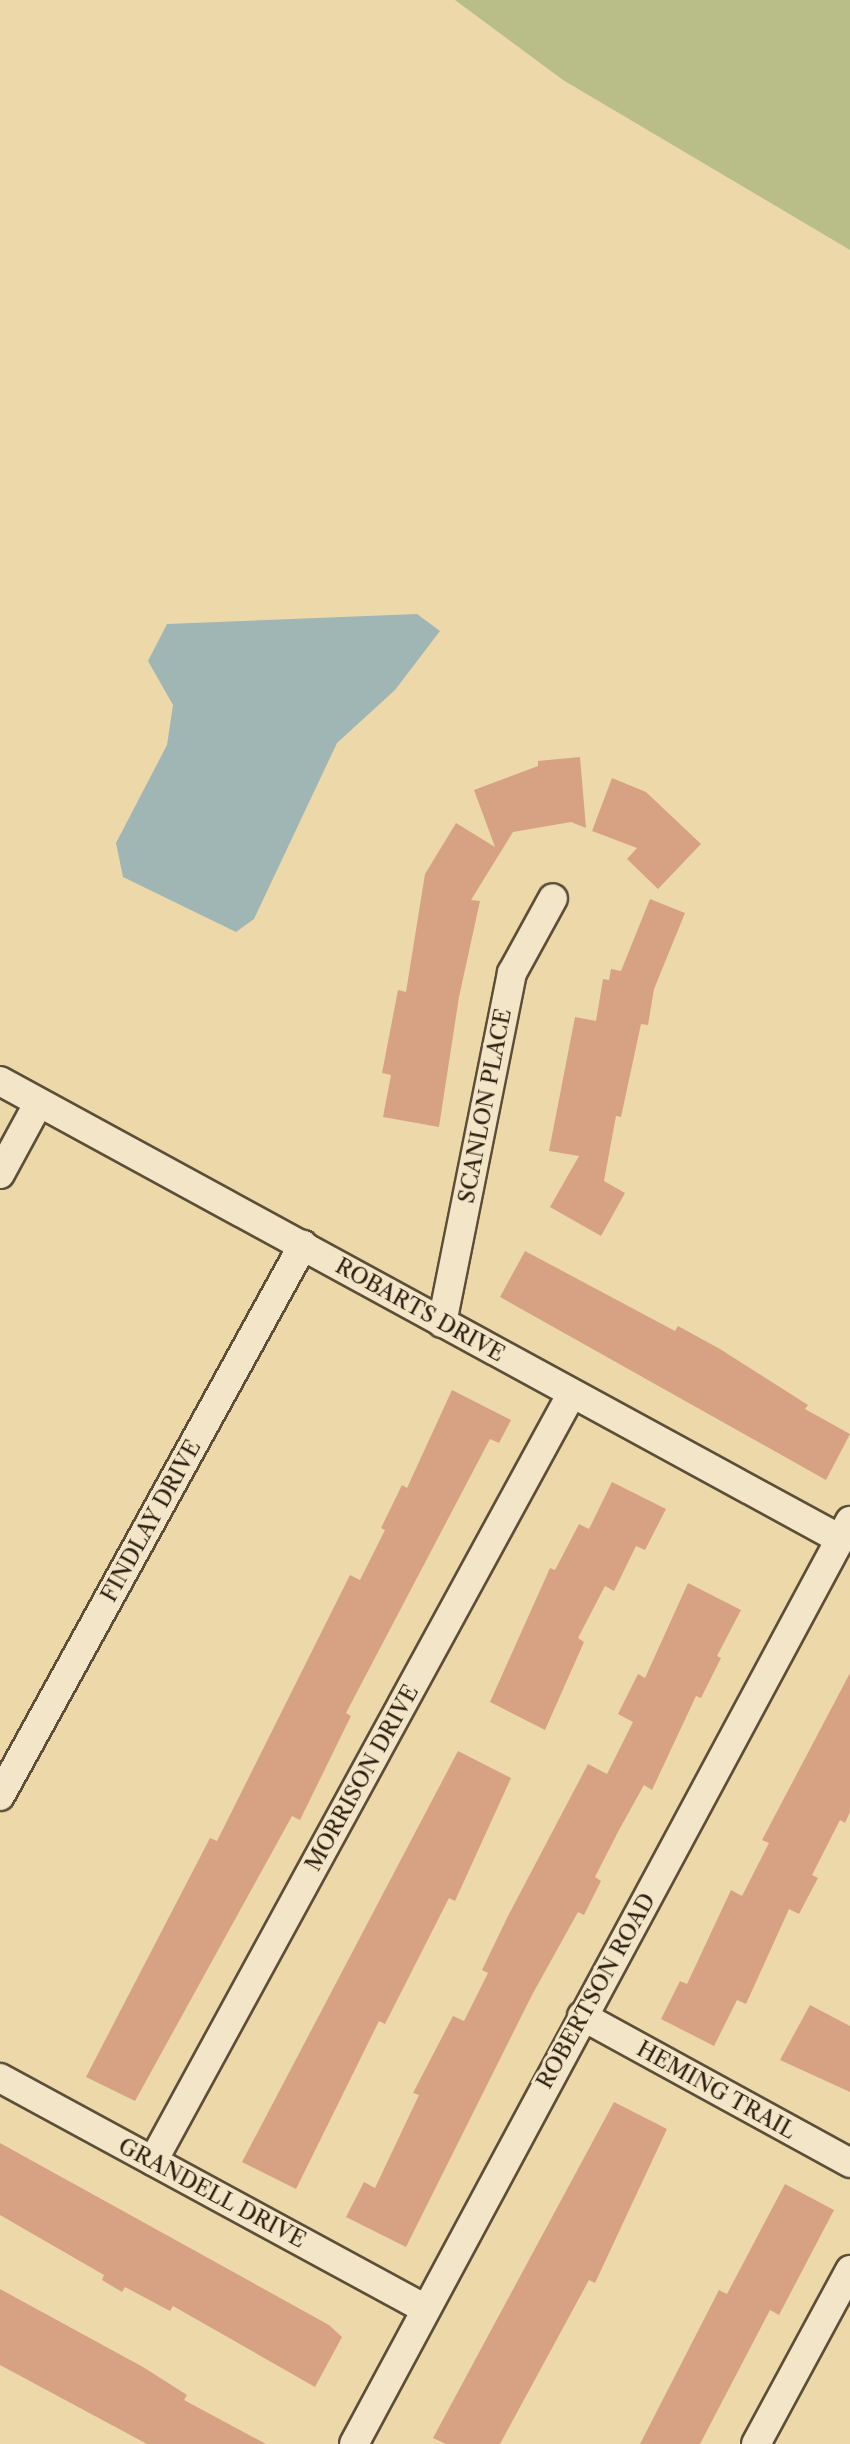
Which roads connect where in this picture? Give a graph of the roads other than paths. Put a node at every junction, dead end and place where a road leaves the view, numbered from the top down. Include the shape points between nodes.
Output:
1 (553, 898) dead end
2 (0, 1081) edge
3 (38, 1104) junction
4 (0, 1174) edge
5 (303, 1245) junction
6 (442, 1323) junction
7 (571, 1395) junction
8 (845, 1530) edge
9 (0, 1796) edge
10 (582, 2016) junction
11 (0, 2078) edge
12 (153, 2161) junction
13 (850, 2163) edge
14 (850, 2270) edge
15 (424, 2308) junction
16 (354, 2444) edge
17 (756, 2444) edge

1 - 6 street, SCANLON PLACE via 512,973
2 - 3 street, ROBARTS DRIVE
3 - 4 street
3 - 5 street, ROBARTS DRIVE
5 - 6 street, ROBARTS DRIVE
5 - 9 street, FINDLAY DRIVE
6 - 7 street, ROBARTS DRIVE
7 - 8 street, ROBARTS DRIVE
7 - 12 street, MORRISON DRIVE
8 - 10 street, ROBERTSON ROAD
10 - 13 street, HEMING TRAIL
10 - 15 street, ROBERTSON ROAD
11 - 12 street, GRANDELL DRIVE
12 - 15 street, GRANDELL DRIVE
14 - 17 street
15 - 16 street, ROBERTSON ROAD

